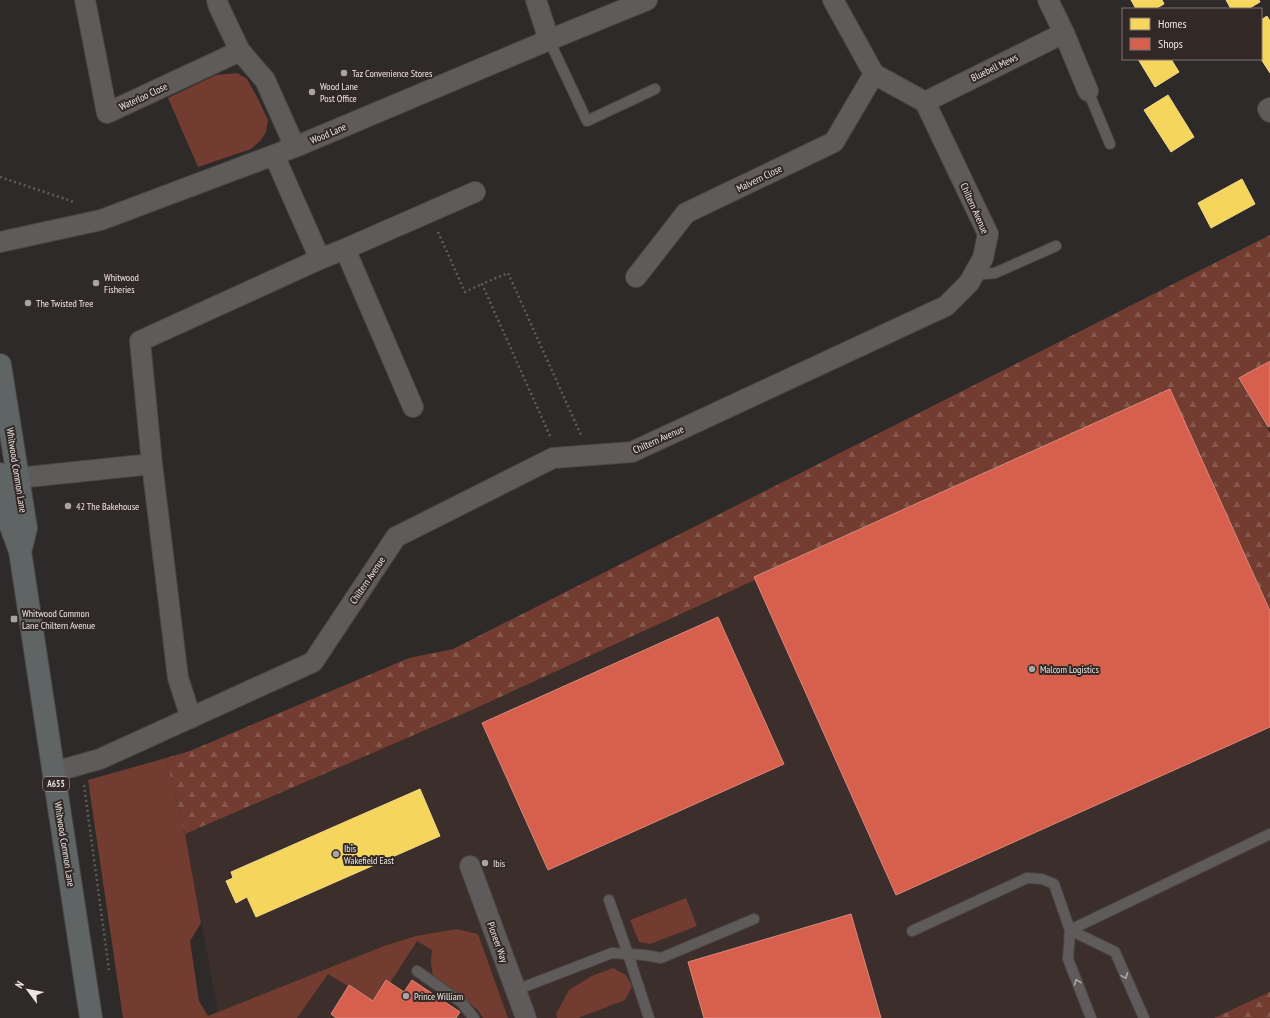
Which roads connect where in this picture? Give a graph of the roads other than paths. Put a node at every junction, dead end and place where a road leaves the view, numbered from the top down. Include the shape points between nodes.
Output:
1 (85, 0) edge
2 (217, 0) edge
3 (536, 0) edge
4 (647, 0) edge
5 (833, 0) edge
6 (1048, 0) edge
7 (1064, 33) junction
8 (549, 40) junction
9 (240, 51) junction
10 (874, 74) junction
11 (655, 89) dead end
12 (1088, 91) joint
13 (925, 102) junction
14 (1270, 108) edge
15 (1270, 112) edge
16 (1110, 144) dead end
17 (295, 147) junction
18 (274, 155) junction
19 (475, 192) dead end
20 (0, 242) edge
21 (1056, 246) dead end
22 (345, 249) junction
23 (320, 259) junction
24 (974, 274) junction
25 (636, 277) dead end
26 (0, 366) edge
27 (413, 407) dead end
28 (152, 464) junction
29 (9, 476) edge
30 (191, 718) junction
31 (54, 772) junction
32 (1270, 834) edge
33 (470, 866) dead end
34 (609, 900) dead end
35 (754, 919) dead end
36 (1070, 930) junction
37 (912, 931) dead end
38 (628, 954) junction
39 (417, 971) dead end
40 (516, 990) junction
41 (91, 1018) edge
42 (474, 1018) edge
43 (526, 1018) edge
44 (649, 1018) edge
45 (1091, 1018) edge
46 (1144, 1018) edge

1 - 9 street, Waterloo Close via 107,113
2 - 9 street
3 - 8 street
4 - 8 street, Wood Lane
5 - 10 street
6 - 7 street
7 - 12 street
7 - 13 street, Bluebell Mews
8 - 11 lane via 587,121
8 - 17 street, Wood Lane
9 - 17 street via 264,80
10 - 13 street
10 - 25 street, Malvern Close via 834,142 686,213
12 - 16 lane
13 - 24 street, Chiltern Avenue via 988,234 983,258
14 - 15 street
17 - 18 street, Wood Lane
18 - 20 street, Wood Lane via 101,220
18 - 23 street
19 - 22 street
21 - 24 lane via 995,273
22 - 23 street
22 - 27 street
23 - 28 street via 140,341
24 - 30 street, Chiltern Avenue via 969,283 946,306 632,452 553,458 396,537 313,662
26 - 29 main road, Whitwood Common Lane / A655
28 - 29 street
28 - 30 street via 178,678
29 - 31 main road, Whitwood Common Lane / A655 via 7,516 20,551
30 - 31 street, Chiltern Avenue via 100,759
31 - 41 main road, Whitwood Common Lane / A655
32 - 36 lane
33 - 40 street, Pioneer Way
34 - 38 lane
35 - 38 lane via 661,958
36 - 37 lane via 1054,884 1042,879 1026,878
45 -> 36 lane via 1068,959
36 -> 46 lane via 1115,952
38 - 40 lane via 612,953
38 - 44 lane
39 - 42 lane via 461,1002
40 - 43 street, Pioneer Way

